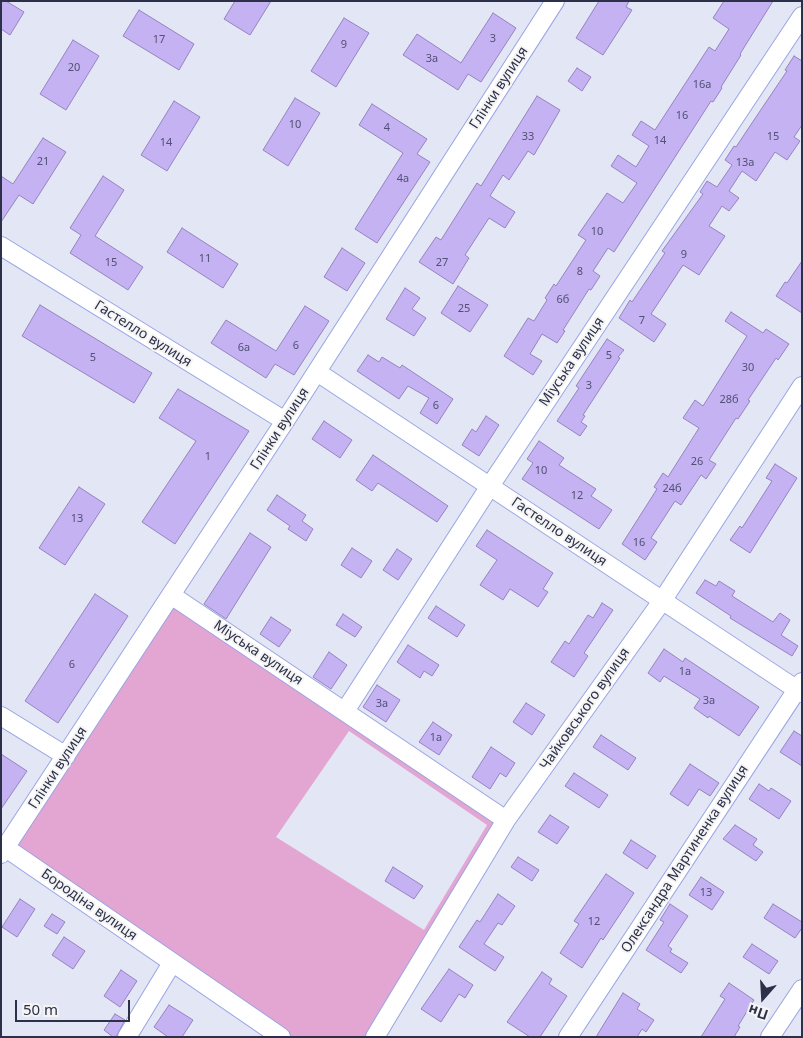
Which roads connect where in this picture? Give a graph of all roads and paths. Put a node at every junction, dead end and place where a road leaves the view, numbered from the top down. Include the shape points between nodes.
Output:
1 (555, 1) edge
2 (802, 16) edge
3 (1, 246) edge
4 (317, 372) junction
5 (802, 386) edge
6 (285, 421) junction
7 (490, 486) junction
8 (171, 595) junction
9 (662, 601) junction
10 (800, 688) edge
11 (345, 711) junction
12 (1, 716) edge
13 (66, 756) junction
14 (506, 820) junction
15 (3, 851) edge
16 (172, 963) junction
17 (802, 988) edge
18 (127, 1037) edge
19 (281, 1037) edge
20 (375, 1037) edge
21 (568, 1037) edge
22 (770, 1037) edge

1 - 4 street, Глінки вулиця
2 - 7 street, Міуська вулиця
3 - 6 street, Гастелло вулиця
4 - 6 street, Глінки вулиця
4 - 7 street, Гастелло вулиця
5 - 9 street, Чайковського вулиця
6 - 8 street, Глінки вулиця
7 - 9 street, Гастелло вулиця
7 - 11 street, Міуська вулиця
8 - 11 street, Міуська вулиця
8 - 13 street, Глінки вулиця
9 - 10 street, Гастелло вулиця
9 - 14 street, Чайковського вулиця
10 - 21 street, Олександра Мартиненка вулиця
11 - 14 street, Міуська вулиця
12 - 13 street
13 - 15 street, Глінки вулиця
14 - 20 street, Чайковського вулиця
15 - 16 street, Бородіна вулиця
16 - 18 street
16 - 19 street, Бородіна вулиця
17 - 22 street

